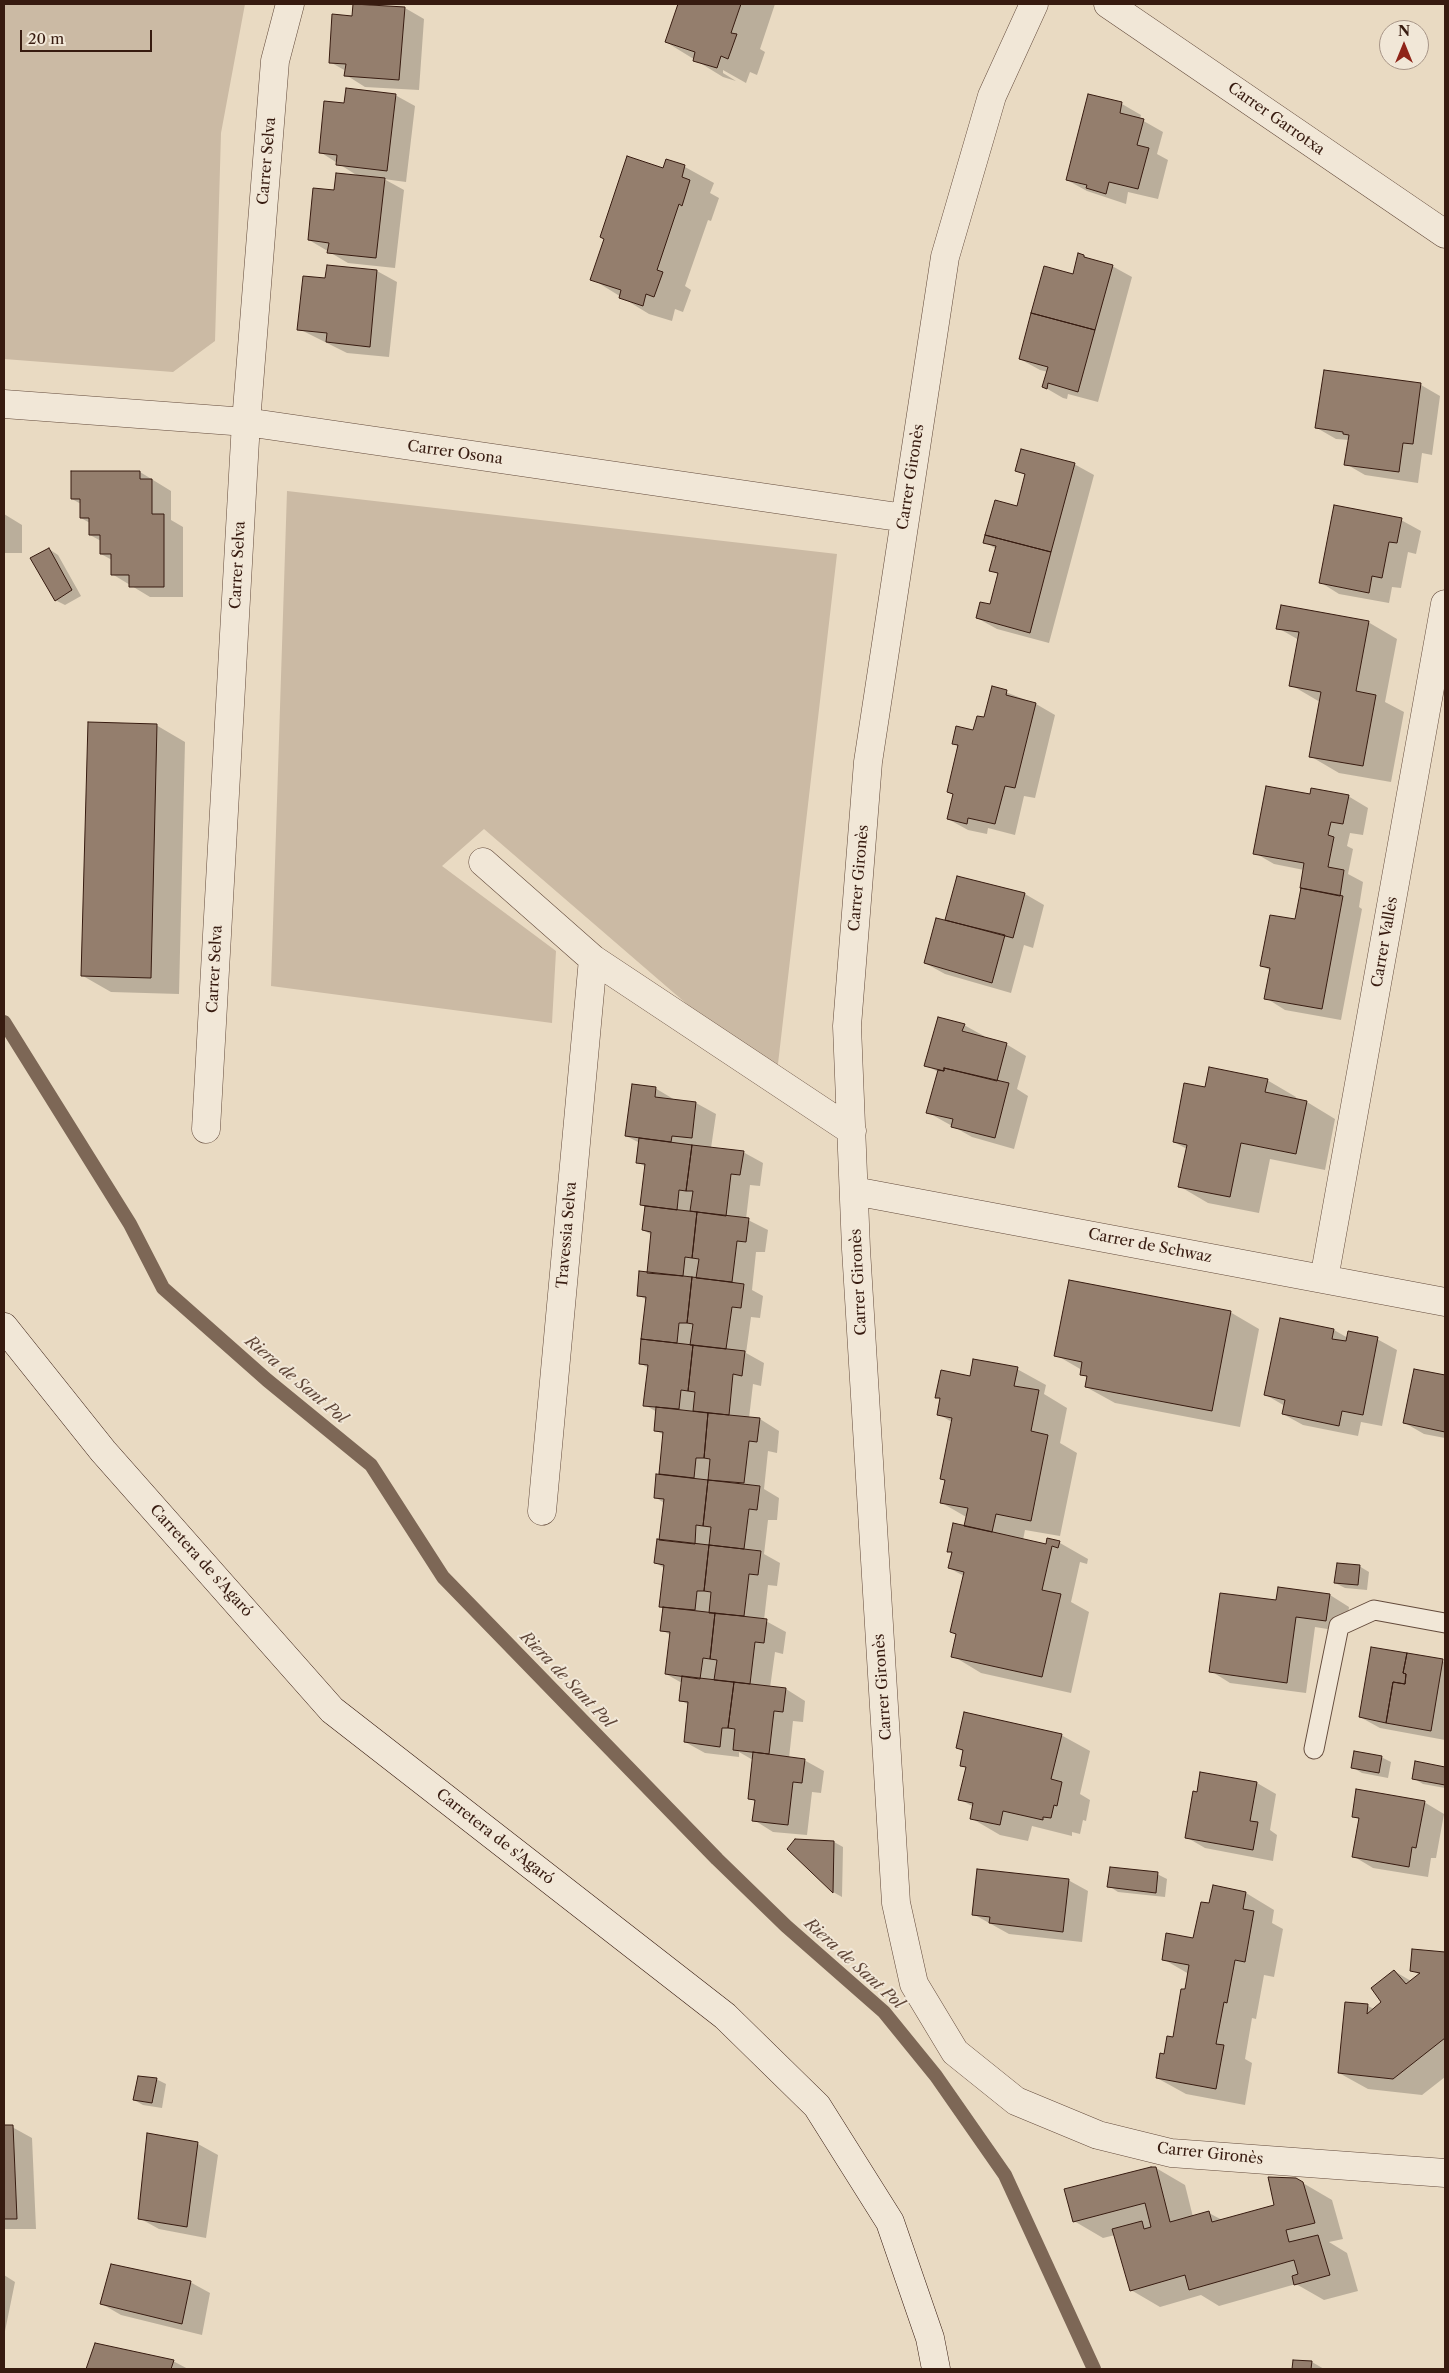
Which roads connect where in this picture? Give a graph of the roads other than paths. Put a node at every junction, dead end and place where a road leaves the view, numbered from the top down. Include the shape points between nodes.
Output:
1 (290, 4) edge
2 (1034, 4) edge
3 (1108, 4) edge
4 (1445, 234) edge
5 (4, 404) edge
6 (246, 422) junction
7 (905, 518) junction
8 (1445, 604) edge
9 (483, 862) dead end
10 (593, 960) junction
11 (206, 1129) dead end
12 (852, 1131) junction
13 (854, 1191) junction
14 (1324, 1279) junction
15 (1445, 1302) edge
16 (4, 1327) edge
17 (542, 1511) dead end
18 (1445, 1623) edge
19 (1314, 1749) dead end
20 (1445, 2173) edge
21 (936, 2369) edge

1 - 6 street, Carrer Selva via 275,60
2 - 7 street, Carrer Gironès via 992,96 945,257
3 - 4 street, Carrer Garrotxa
5 - 6 street, Carrer Osona
6 - 7 street, Carrer Osona
6 - 11 street, Carrer Selva
7 - 12 street, Carrer Gironès via 868,772 848,1026
8 - 14 street, Carrer Vallès
9 - 10 street
10 - 12 street
10 - 17 street, Travessia Selva
12 - 13 street, Carrer Gironès
13 - 14 street, Carrer de Schwaz
13 - 20 street, Carrer Gironès via 896,1903 914,1984 954,2052 1016,2101 1098,2135 1171,2153
14 - 15 street, Carrer de Schwaz
16 - 21 street, Carretera de s'Agaró via 103,1451 332,1710 725,2016 817,2106 890,2222 930,2338
18 - 19 lane via 1374,1610 1339,1626

